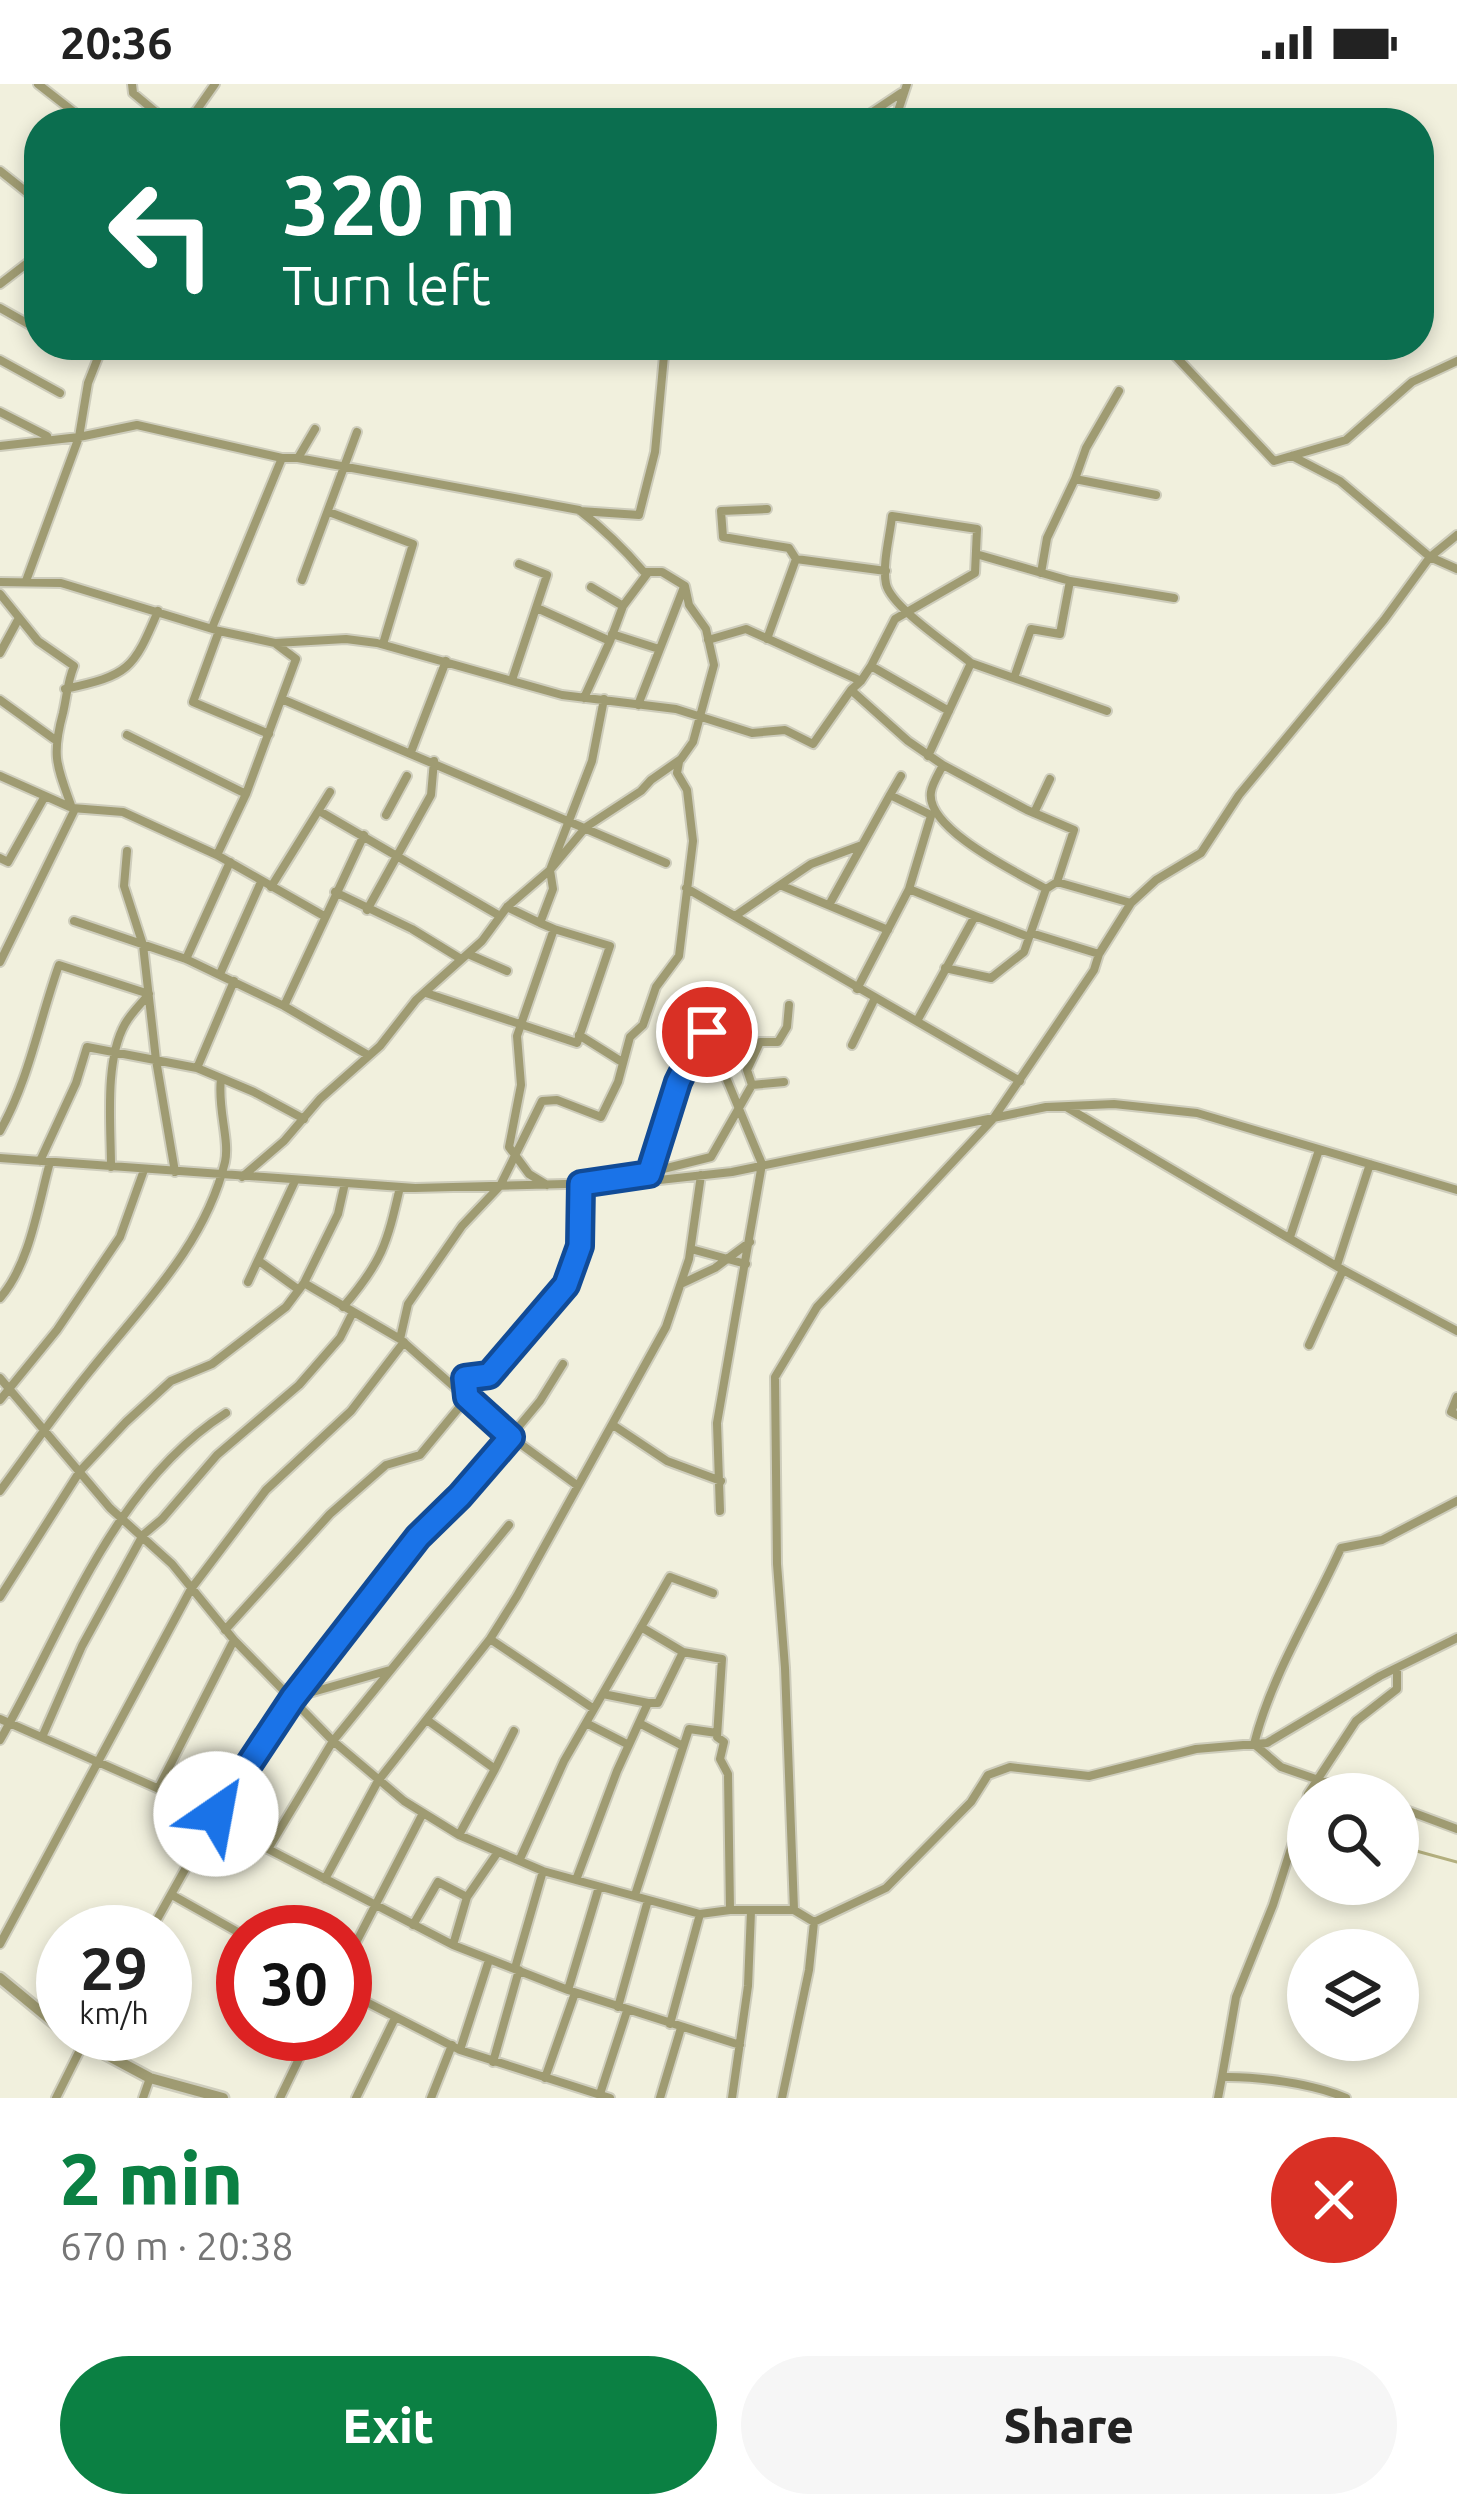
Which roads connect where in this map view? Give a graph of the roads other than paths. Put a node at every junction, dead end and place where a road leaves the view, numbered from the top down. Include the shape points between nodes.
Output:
1 (38, 84) edge
2 (121, 84) edge
3 (904, 88) edge
4 (133, 89) edge
5 (68, 108) edge
6 (877, 108) edge
7 (24, 266) edge
8 (0, 284) edge
9 (0, 360) edge
10 (97, 360) edge
11 (663, 360) edge
12 (1180, 360) edge
13 (1457, 361) edge
14 (1119, 391) dead end
15 (60, 393) dead end
16 (0, 412) edge
17 (315, 429) dead end
18 (357, 432) dead end
19 (79, 437) junction
20 (58, 438) junction
21 (0, 446) edge
22 (1292, 456) junction
23 (282, 458) junction
24 (298, 458) junction
25 (340, 468) junction
26 (1075, 478) junction
27 (1156, 495) dead end
28 (767, 509) dead end
29 (579, 510) junction
30 (329, 512) junction
31 (1457, 536) edge
32 (976, 554) junction
33 (1430, 556) junction
34 (796, 559) junction
35 (519, 564) dead end
36 (1457, 569) edge
37 (886, 571) junction
38 (648, 573) junction
39 (1041, 573) junction
40 (302, 580) dead end
41 (26, 581) junction
42 (1070, 581) junction
43 (0, 582) edge
44 (685, 586) junction
45 (591, 587) dead end
46 (0, 594) edge
47 (1174, 598) dead end
48 (623, 606) junction
49 (537, 608) junction
50 (158, 611) junction
51 (908, 611) junction
52 (19, 619) junction
53 (216, 630) junction
54 (611, 638) junction
55 (767, 639) junction
56 (708, 640) junction
57 (275, 643) junction
58 (383, 644) junction
59 (659, 649) junction
60 (0, 653) edge
61 (446, 662) junction
62 (971, 663) junction
63 (871, 665) junction
64 (1014, 678) junction
65 (512, 680) junction
66 (861, 681) junction
67 (64, 689) junction
68 (851, 690) junction
69 (584, 698) junction
70 (0, 700) edge
71 (284, 700) junction
72 (604, 700) junction
73 (638, 706) junction
74 (949, 711) junction
75 (1107, 711) dead end
76 (698, 717) junction
77 (269, 734) junction
78 (127, 735) dead end
79 (54, 739) junction
80 (411, 752) junction
81 (928, 756) junction
82 (680, 760) junction
83 (434, 761) junction
84 (943, 765) junction
85 (0, 776) edge
86 (407, 776) dead end
87 (901, 776) dead end
88 (1050, 779) dead end
89 (330, 792) dead end
90 (246, 794) junction
91 (890, 795) junction
92 (45, 796) junction
93 (74, 808) junction
94 (932, 811) junction
95 (321, 812) junction
96 (1034, 813) junction
97 (386, 815) dead end
98 (568, 821) junction
99 (586, 827) junction
100 (364, 836) junction
101 (862, 845) junction
102 (127, 851) dead end
103 (217, 854) junction
104 (398, 855) junction
105 (0, 858) edge
106 (230, 862) junction
107 (666, 863) dead end
108 (550, 870) junction
109 (1057, 882) junction
110 (266, 885) junction
111 (780, 885) junction
112 (685, 887) junction
113 (909, 889) junction
114 (1046, 889) junction
115 (335, 892) junction
116 (1131, 904) junction
117 (829, 905) junction
118 (507, 907) junction
119 (367, 910) junction
120 (324, 916) junction
121 (500, 916) junction
122 (735, 916) junction
123 (975, 916) junction
124 (74, 921) dead end
125 (540, 923) junction
126 (554, 929) junction
127 (888, 930) junction
128 (1030, 935) junction
129 (143, 945) junction
130 (1099, 954) junction
131 (464, 957) junction
132 (186, 959) junction
133 (0, 962) edge
134 (945, 968) junction
135 (507, 970) dead end
136 (220, 974) junction
137 (235, 981) junction
138 (857, 989) junction
139 (424, 993) junction
140 (149, 994) junction
141 (875, 998) junction
142 (789, 1005) dead end
143 (284, 1006) junction
144 (916, 1021) junction
145 (522, 1026) junction
146 (702, 1033) junction
147 (580, 1035) junction
148 (673, 1038) dead end
149 (852, 1045) dead end
150 (117, 1053) junction
151 (368, 1055) junction
152 (156, 1060) junction
153 (622, 1062) junction
154 (197, 1068) junction
155 (221, 1079) junction
156 (784, 1082) dead end
157 (1021, 1082) junction
158 (752, 1085) junction
159 (740, 1106) junction
160 (1064, 1106) junction
161 (304, 1119) junction
162 (993, 1119) junction
163 (0, 1131) edge
164 (1319, 1150) junction
165 (514, 1155) junction
166 (0, 1158) edge
167 (45, 1162) junction
168 (762, 1164) junction
169 (1370, 1164) junction
170 (111, 1167) junction
171 (144, 1170) junction
172 (175, 1172) junction
173 (221, 1174) junction
174 (649, 1174) junction
175 (701, 1175) junction
176 (241, 1178) junction
177 (295, 1180) junction
178 (596, 1183) junction
179 (345, 1184) junction
180 (581, 1184) junction
181 (547, 1185) junction
182 (500, 1186) junction
183 (400, 1187) junction
184 (1457, 1190) edge
185 (1290, 1237) junction
186 (751, 1242) junction
187 (691, 1249) junction
188 (725, 1259) junction
189 (259, 1261) junction
190 (746, 1264) junction
191 (1340, 1267) junction
192 (248, 1282) dead end
193 (681, 1285) junction
194 (302, 1287) junction
195 (0, 1298) edge
196 (343, 1306) junction
197 (353, 1312) junction
198 (1457, 1330) edge
199 (402, 1340) junction
200 (1309, 1345) dead end
201 (563, 1364) dead end
202 (0, 1378) edge
203 (10, 1389) junction
204 (467, 1397) junction
205 (1457, 1397) edge
206 (0, 1400) edge
207 (226, 1413) dead end
208 (1457, 1415) edge
209 (613, 1425) junction
210 (42, 1430) junction
211 (511, 1437) junction
212 (80, 1471) junction
213 (721, 1481) junction
214 (578, 1486) junction
215 (0, 1491) edge
216 (1457, 1501) edge
217 (720, 1510) dead end
218 (123, 1519) junction
219 (509, 1525) dead end
220 (143, 1534) junction
221 (191, 1589) junction
222 (712, 1593) dead end
223 (0, 1597) edge
224 (641, 1628) junction
225 (225, 1630) junction
226 (1457, 1638) edge
227 (490, 1639) junction
228 (234, 1640) junction
229 (683, 1652) junction
230 (1397, 1668) junction
231 (392, 1670) junction
232 (603, 1694) junction
233 (293, 1698) junction
234 (648, 1703) junction
235 (594, 1709) junction
236 (428, 1720) junction
237 (5, 1721) edge
238 (586, 1723) junction
239 (639, 1723) junction
240 (514, 1731) dead end
241 (718, 1733) junction
242 (43, 1735) junction
243 (0, 1740) edge
244 (333, 1741) junction
245 (1254, 1744) junction
246 (628, 1745) junction
247 (683, 1746) junction
248 (99, 1762) junction
249 (495, 1769) junction
250 (1297, 1773) edge
251 (1321, 1773) edge
252 (378, 1781) junction
253 (159, 1787) junction
254 (216, 1814) junction
255 (423, 1814) junction
256 (1419, 1814) edge
257 (1457, 1828) edge
258 (459, 1834) junction
259 (268, 1849) junction
260 (498, 1852) junction
261 (520, 1859) junction
262 (1287, 1861) edge
263 (544, 1870) junction
264 (325, 1879) junction
265 (576, 1880) junction
266 (599, 1887) junction
267 (172, 1894) junction
268 (635, 1895) junction
269 (467, 1897) junction
270 (649, 1900) junction
271 (166, 1905) edge
272 (375, 1906) junction
273 (730, 1910) junction
274 (794, 1910) junction
275 (751, 1911) junction
276 (372, 1912) edge
277 (700, 1914) junction
278 (216, 1919) edge
279 (814, 1922) junction
280 (412, 1926) junction
281 (0, 1944) edge
282 (453, 1945) junction
283 (489, 1960) junction
284 (517, 1969) junction
285 (0, 1978) edge
286 (572, 1992) junction
287 (372, 2005) edge
288 (36, 2008) edge
289 (622, 2009) junction
290 (395, 2018) junction
291 (670, 2024) junction
292 (681, 2029) junction
293 (740, 2045) junction
294 (456, 2048) junction
295 (74, 2061) edge
296 (122, 2061) edge
297 (298, 2061) edge
298 (493, 2062) junction
299 (1222, 2077) junction
300 (150, 2078) junction
301 (545, 2078) junction
302 (586, 2095) edge
303 (605, 2096) edge
304 (56, 2098) edge
305 (143, 2098) edge
306 (223, 2098) edge
307 (280, 2098) edge
308 (356, 2098) edge
309 (431, 2098) edge
310 (660, 2098) edge
311 (732, 2098) edge
312 (782, 2098) edge
313 (1218, 2098) edge
314 (1346, 2098) edge

1 - 5 street
2 - 4 street
3 - 6 street
7 - 8 street
9 - 15 street
10 - 19 street
11 - 29 street via 655,452 639,515
12 - 22 street via 1274,461
13 - 22 street via 1412,382 1346,440
14 - 26 street
16 - 20 street
17 - 24 street
18 - 25 street
19 - 20 street
19 - 23 street via 152,426
19 - 41 street
20 - 21 street
22 - 33 street via 1340,481
23 - 24 street
23 - 53 street
24 - 25 street
25 - 29 street
25 - 30 street
26 - 27 street
26 - 39 street via 1047,538
28 - 34 street via 721,511 723,537 789,548
29 - 38 street
30 - 40 street
30 - 58 street via 413,544
31 - 33 street
32 - 37 street via 976,529 892,516
32 - 39 street
32 - 51 street via 975,573
33 - 36 street
33 - 116 street via 1201,853
34 - 37 street
34 - 55 street
35 - 49 street via 547,574
37 - 51 street via 891,597
38 - 44 street
38 - 48 street
39 - 42 street
41 - 43 street
41 - 50 street
42 - 47 street
42 - 64 street via 1060,634 1031,629
44 - 56 street
44 - 59 street
45 - 48 street
46 - 52 street
48 - 54 street
49 - 54 street
49 - 65 street
50 - 53 street
50 - 67 street via 136,664
51 - 62 street
51 - 63 street
52 - 60 street
52 - 67 street via 74,666
53 - 57 street
53 - 77 street via 193,702
54 - 59 street
54 - 69 street
55 - 56 street via 746,629
55 - 66 street
56 - 76 street via 714,664
57 - 58 street
57 - 71 street via 296,659
58 - 61 street
59 - 73 street
61 - 65 street
61 - 80 street
62 - 64 street
62 - 74 street
63 - 66 street
63 - 74 street
64 - 75 street
65 - 69 street
66 - 68 street
67 - 79 street
68 - 76 street via 813,744 796,733 752,733
68 - 81 street
69 - 72 street
70 - 79 street
71 - 77 street
71 - 80 street
72 - 73 street
72 - 98 street
73 - 76 street
74 - 81 street
76 - 82 street
77 - 90 street
78 - 90 street
79 - 93 street
80 - 83 street
81 - 84 street
82 - 99 street
82 - 112 street via 676,773 687,790 693,841
83 - 98 street
83 - 104 street via 431,795
84 - 94 street via 930,793
84 - 96 street
85 - 92 street
86 - 97 street
87 - 91 street
88 - 96 street
89 - 95 street
90 - 103 street
91 - 94 street
91 - 101 street
92 - 93 street
92 - 105 street via 8,862
93 - 103 street via 123,812
93 - 133 street
94 - 113 street
94 - 114 street
95 - 100 street
95 - 110 street
96 - 109 street via 1074,830
98 - 99 street
98 - 108 street
99 - 107 street
99 - 108 street
100 - 104 street
100 - 115 street
101 - 111 street
101 - 117 street
102 - 129 street via 124,886
103 - 106 street
104 - 119 street
104 - 121 street
106 - 110 street
106 - 132 street
108 - 118 street
108 - 125 street via 554,889
109 - 114 street
109 - 116 street
110 - 120 street
110 - 136 street
111 - 117 street
111 - 122 street
112 - 122 street
112 - 153 street via 679,956
113 - 123 street
113 - 127 street
114 - 128 street
115 - 119 street
115 - 120 street
116 - 130 street
117 - 127 street
118 - 121 street
118 - 125 street
119 - 131 street
120 - 143 street
121 - 131 street
122 - 138 street
123 - 128 street
123 - 134 street
124 - 129 street
125 - 126 street
126 - 145 street
126 - 147 street via 610,946
127 - 138 street
128 - 130 street
128 - 134 street via 1024,952 991,978
129 - 132 street
129 - 140 street
130 - 157 street
131 - 135 street
131 - 139 street
132 - 136 street
134 - 144 street
136 - 137 street
137 - 143 street
137 - 154 street
138 - 141 street
139 - 145 street
139 - 151 street
140 - 150 street via 123,1026
140 - 152 street
140 - 163 street via 58,965 20,1096
141 - 144 street
141 - 149 street
142 - 158 street via 778,1042 760,1042 747,1070
143 - 151 street
144 - 157 street
145 - 147 street via 577,1043
145 - 165 street
146 - 148 street
146 - 159 street
146 - 174 street
147 - 153 street
150 - 152 street
150 - 167 street via 87,1047
150 - 170 street
151 - 161 street
152 - 154 street
152 - 172 street
153 - 165 street via 602,1118 542,1101
154 - 155 street
155 - 161 street
155 - 173 street
156 - 158 street
157 - 162 street
158 - 159 street
159 - 168 street
159 - 174 street via 711,1157
160 - 162 street
160 - 164 street via 1197,1113
160 - 185 street
161 - 176 street
162 - 168 street
162 - 274 street via 817,1307 775,1377
164 - 169 street
164 - 185 street
165 - 181 street
165 - 182 street
166 - 167 street
167 - 170 street
167 - 195 street via 23,1254
168 - 175 street
168 - 186 street
169 - 184 street
169 - 191 street
170 - 171 street
171 - 172 street
171 - 203 street via 119,1237
172 - 173 street
173 - 176 street
173 - 210 street via 200,1230
174 - 178 street
175 - 178 street
175 - 187 street
176 - 177 street
177 - 179 street
177 - 189 street
178 - 180 street
179 - 183 street
179 - 194 street
180 - 181 street
180 - 204 street via 580,1246 566,1285 489,1375 465,1378
181 - 182 street
182 - 183 street
182 - 199 street via 408,1304
183 - 196 street via 386,1246
185 - 191 street
186 - 188 street
186 - 190 street
187 - 188 street
187 - 193 street
188 - 190 street
188 - 193 street
189 - 192 street
189 - 194 street
190 - 213 street via 717,1423
191 - 198 street
191 - 200 street
193 - 209 street
194 - 196 street
194 - 212 street via 230,1353 171,1381
196 - 197 street
197 - 199 street
197 - 220 street via 299,1385 217,1454
199 - 204 street
199 - 221 street via 351,1411 266,1490
201 - 211 street
202 - 203 street
203 - 206 street
203 - 210 street
204 - 211 street
204 - 225 street via 420,1455 386,1465 330,1514
205 - 208 street via 1450,1412
207 - 218 street via 180,1446
209 - 213 street via 667,1461
209 - 214 street
210 - 212 street
210 - 215 street
211 - 214 street
211 - 233 street via 418,1537
212 - 218 street
212 - 223 street
213 - 217 street
214 - 227 street
216 - 245 street via 1382,1540 1341,1548 1273,1683
218 - 220 street
218 - 237 street
219 - 231 street
220 - 221 street
220 - 242 street
221 - 225 street
221 - 248 street
222 - 224 street via 670,1577
224 - 229 street
224 - 232 street
225 - 228 street
226 - 230 street
227 - 235 street
227 - 236 street
228 - 233 street
228 - 253 street
229 - 234 street via 658,1703
229 - 241 street via 722,1659
230 - 245 street
230 - 251 street via 1397,1688 1356,1721
231 - 233 street
231 - 244 street
232 - 234 street
232 - 235 street
233 - 244 street
233 - 254 street
234 - 239 street
235 - 238 street
236 - 249 street
236 - 252 street
237 - 242 street
237 - 243 street
238 - 246 street
238 - 261 street
239 - 246 street
239 - 247 street
240 - 249 street
241 - 247 street via 689,1729
241 - 273 street via 728,1774
242 - 248 street
244 - 252 street
244 - 259 street
245 - 250 street
245 - 279 street via 1196,1749 1089,1776 1010,1767 988,1775 886,1888
246 - 265 street
247 - 268 street
248 - 253 street
248 - 281 street
249 - 258 street
252 - 255 street
252 - 264 street
253 - 254 street
254 - 259 street
254 - 267 street
255 - 258 street
255 - 272 street
256 - 257 street
258 - 260 street
259 - 264 street
260 - 261 street
260 - 269 street
261 - 263 street
262 - 299 street via 1235,1997
263 - 265 street
263 - 284 street
264 - 272 street
265 - 266 street
266 - 268 street
266 - 286 street
267 - 271 street
267 - 278 street
268 - 270 street
269 - 280 street via 438,1882
269 - 282 street
270 - 277 street
270 - 289 street
272 - 276 street
272 - 280 street
273 - 275 street
273 - 277 street
274 - 275 street
274 - 279 street
275 - 293 street
277 - 291 street
279 - 312 street
280 - 282 street
282 - 283 street
283 - 284 street
283 - 294 street
284 - 286 street
284 - 298 street
285 - 288 street
286 - 289 street
286 - 301 street
287 - 290 street
289 - 291 street
289 - 303 street
290 - 294 street
290 - 308 street
291 - 292 street
292 - 293 street
292 - 310 street
293 - 311 street
294 - 298 street
294 - 309 street
295 - 304 street
296 - 300 street
297 - 307 street
298 - 301 street
299 - 313 street
299 - 314 street via 1321,2087
300 - 305 street
300 - 306 street
301 - 302 street
302 - 303 street

